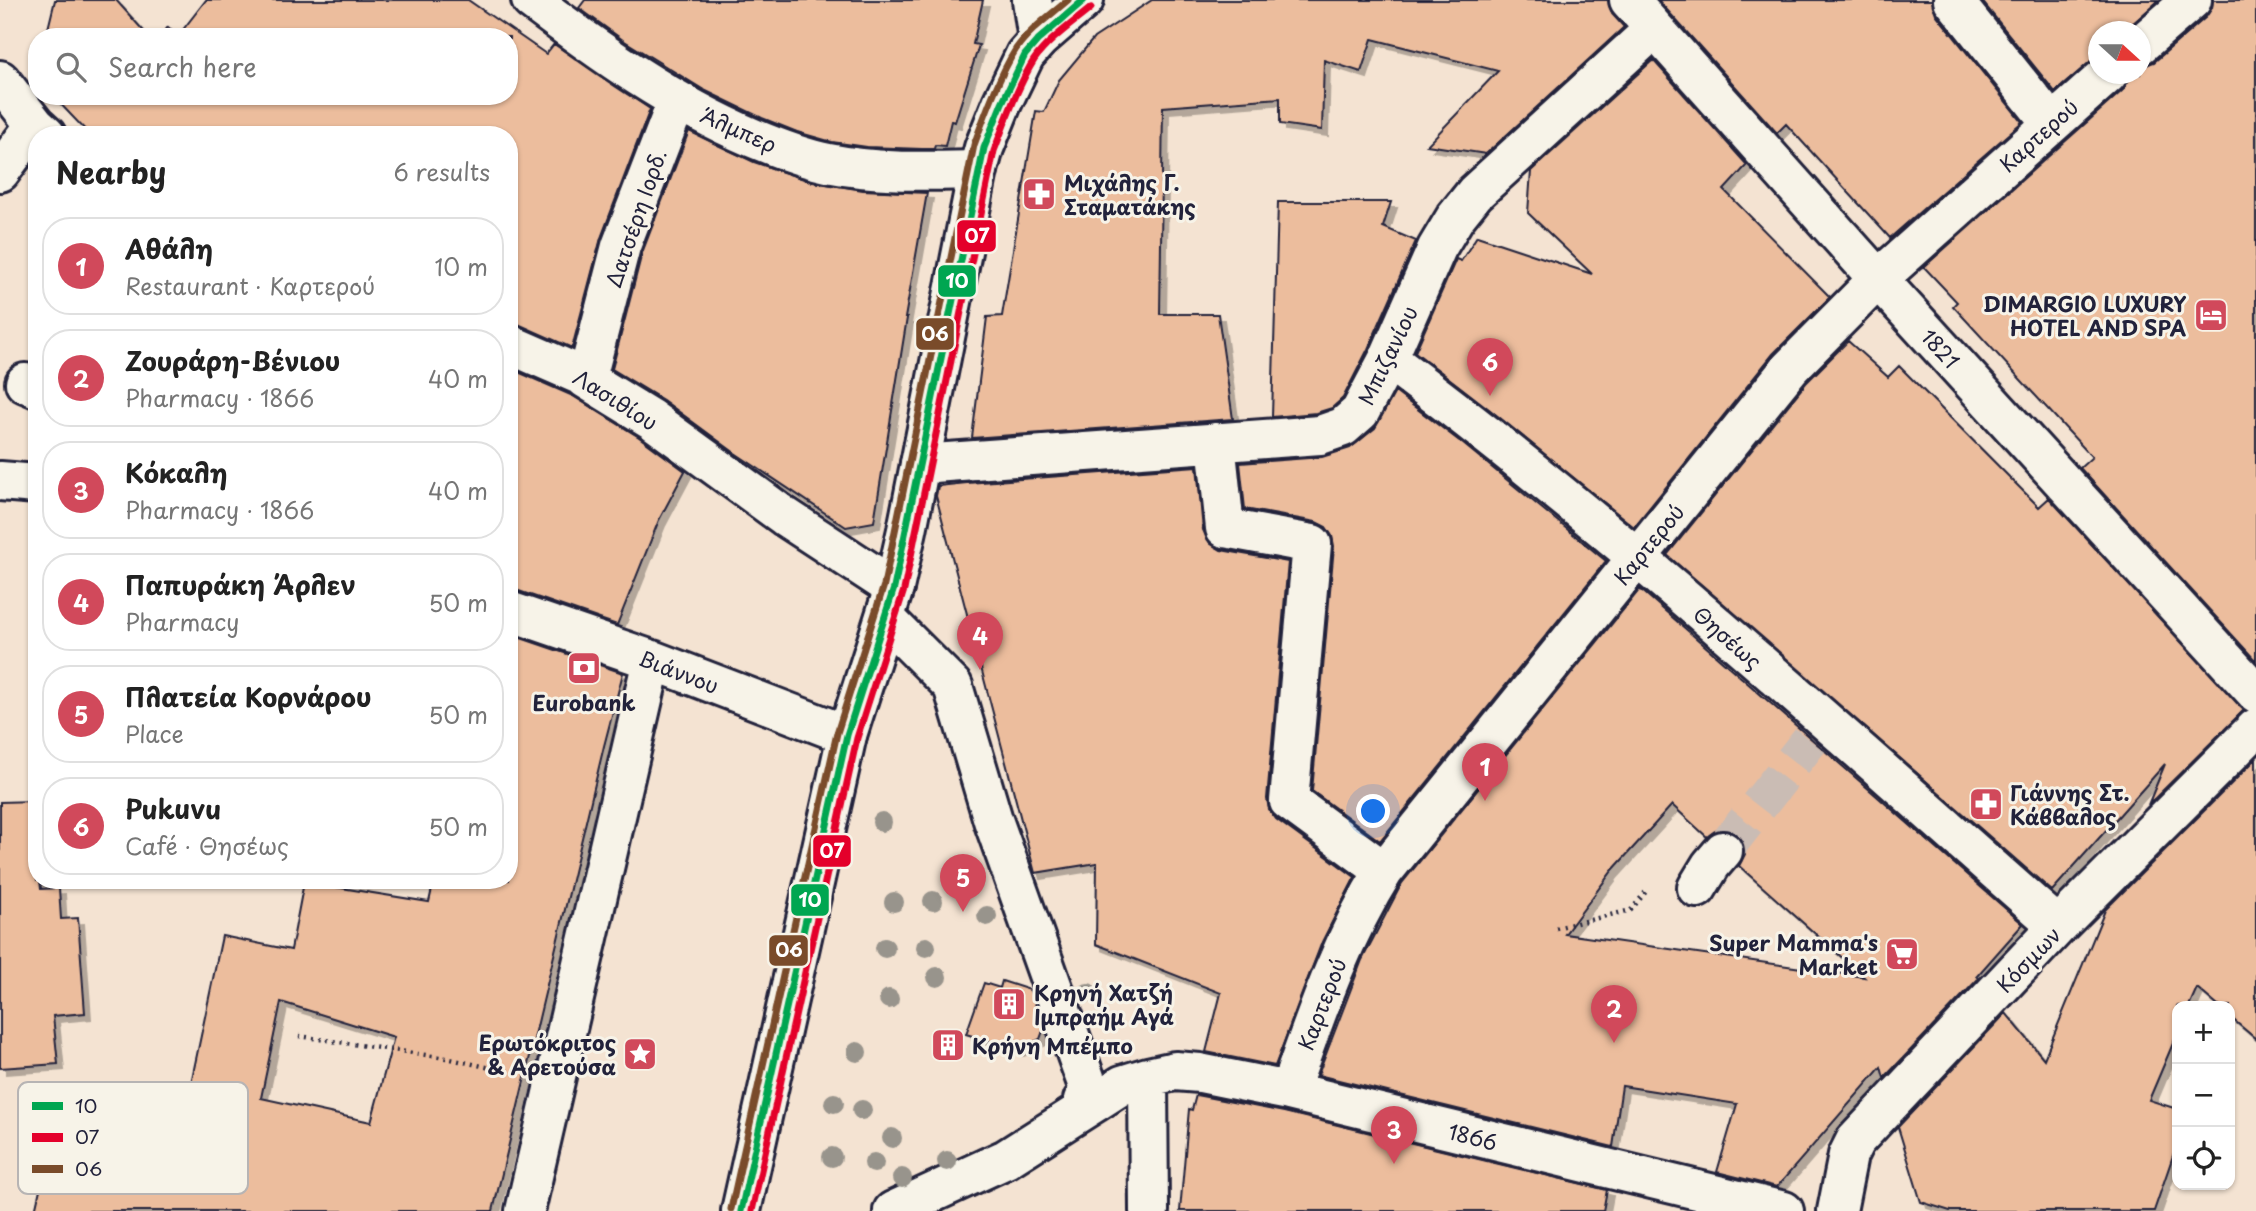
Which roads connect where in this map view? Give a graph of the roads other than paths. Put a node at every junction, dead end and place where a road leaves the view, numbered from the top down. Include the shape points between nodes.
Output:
1 (531, 0) edge
2 (1032, 0) edge
3 (1084, 0) edge
4 (1629, 0) edge
5 (1952, 0) edge
6 (2192, 0) edge
7 (1654, 29) junction
8 (2151, 35) edge
9 (1038, 40) junction
10 (0, 80) edge
11 (2096, 84) edge
12 (677, 101) junction
13 (2050, 123) junction
14 (37, 126) edge
15 (28, 143) edge
16 (978, 170) junction
17 (0, 172) edge
18 (1878, 279) junction
19 (518, 348) edge
20 (1388, 359) junction
21 (587, 378) junction
22 (1216, 442) junction
23 (920, 464) junction
24 (1637, 557) junction
25 (890, 603) junction
26 (518, 614) edge
27 (652, 660) junction
28 (2256, 694) edge
29 (2256, 728) edge
30 (847, 735) junction
31 (1723, 851) tunnel mouth
32 (1384, 871) junction
33 (1697, 888) dead end
34 (2058, 926) junction
35 (1148, 1077) junction
36 (1289, 1091) junction
37 (1088, 1101) junction
38 (1662, 1196) edge
39 (524, 1211) edge
40 (741, 1211) edge
41 (893, 1211) edge
42 (1149, 1211) edge
43 (1784, 1211) edge
44 (1837, 1211) edge

1 - 12 street, Άλμπερ via 594,49
2 - 9 street
3 - 9 street
4 - 7 street, 1821
5 - 13 street
6 - 8 street
7 - 18 street, 1821
7 - 20 street, Μπιζανίου via 1475,193 1437,248
9 - 16 street via 1017,69
10 - 14 street
11 - 13 street, Καρτερού
12 - 16 street, Άλμπερ via 767,144 826,163 900,171
12 - 21 street, Δατσέρη Ιορδ. via 621,246
13 - 18 street, Καρτερού
15 - 17 street
16 - 23 street
18 - 24 street, Καρτερού via 1790,368
18 - 28 street, 1821
19 - 21 street, Λασιθίου
20 - 22 street, Μπιζανίου via 1360,412 1343,427 1320,435
20 - 24 street, Θησέως
21 - 25 street, Λασιθίου via 827,546
22 - 23 street, Μπιζανίου
22 - 32 street via 1225,528 1312,544 1289,801
23 - 25 street
24 - 32 street, Καρτερού
24 - 34 street, Θησέως via 1817,731
25 - 30 street
25 - 37 street, Λασιθίου via 953,686
26 - 27 street, Βιάννου
27 - 30 street, Βιάννου
27 - 39 street
29 - 34 street, Κόσμων
30 - 40 street
31 - 33 street
32 - 36 street, Καρτερού via 1332,972
34 - 44 street, Κόσμων via 1855,1141 1847,1155
35 - 36 street, 1866 via 1175,1071 1200,1073
35 - 37 street, 1866
35 - 42 street
36 - 38 street, 1866
37 - 41 street, 1866 via 1006,1159
38 - 43 street, 1866

